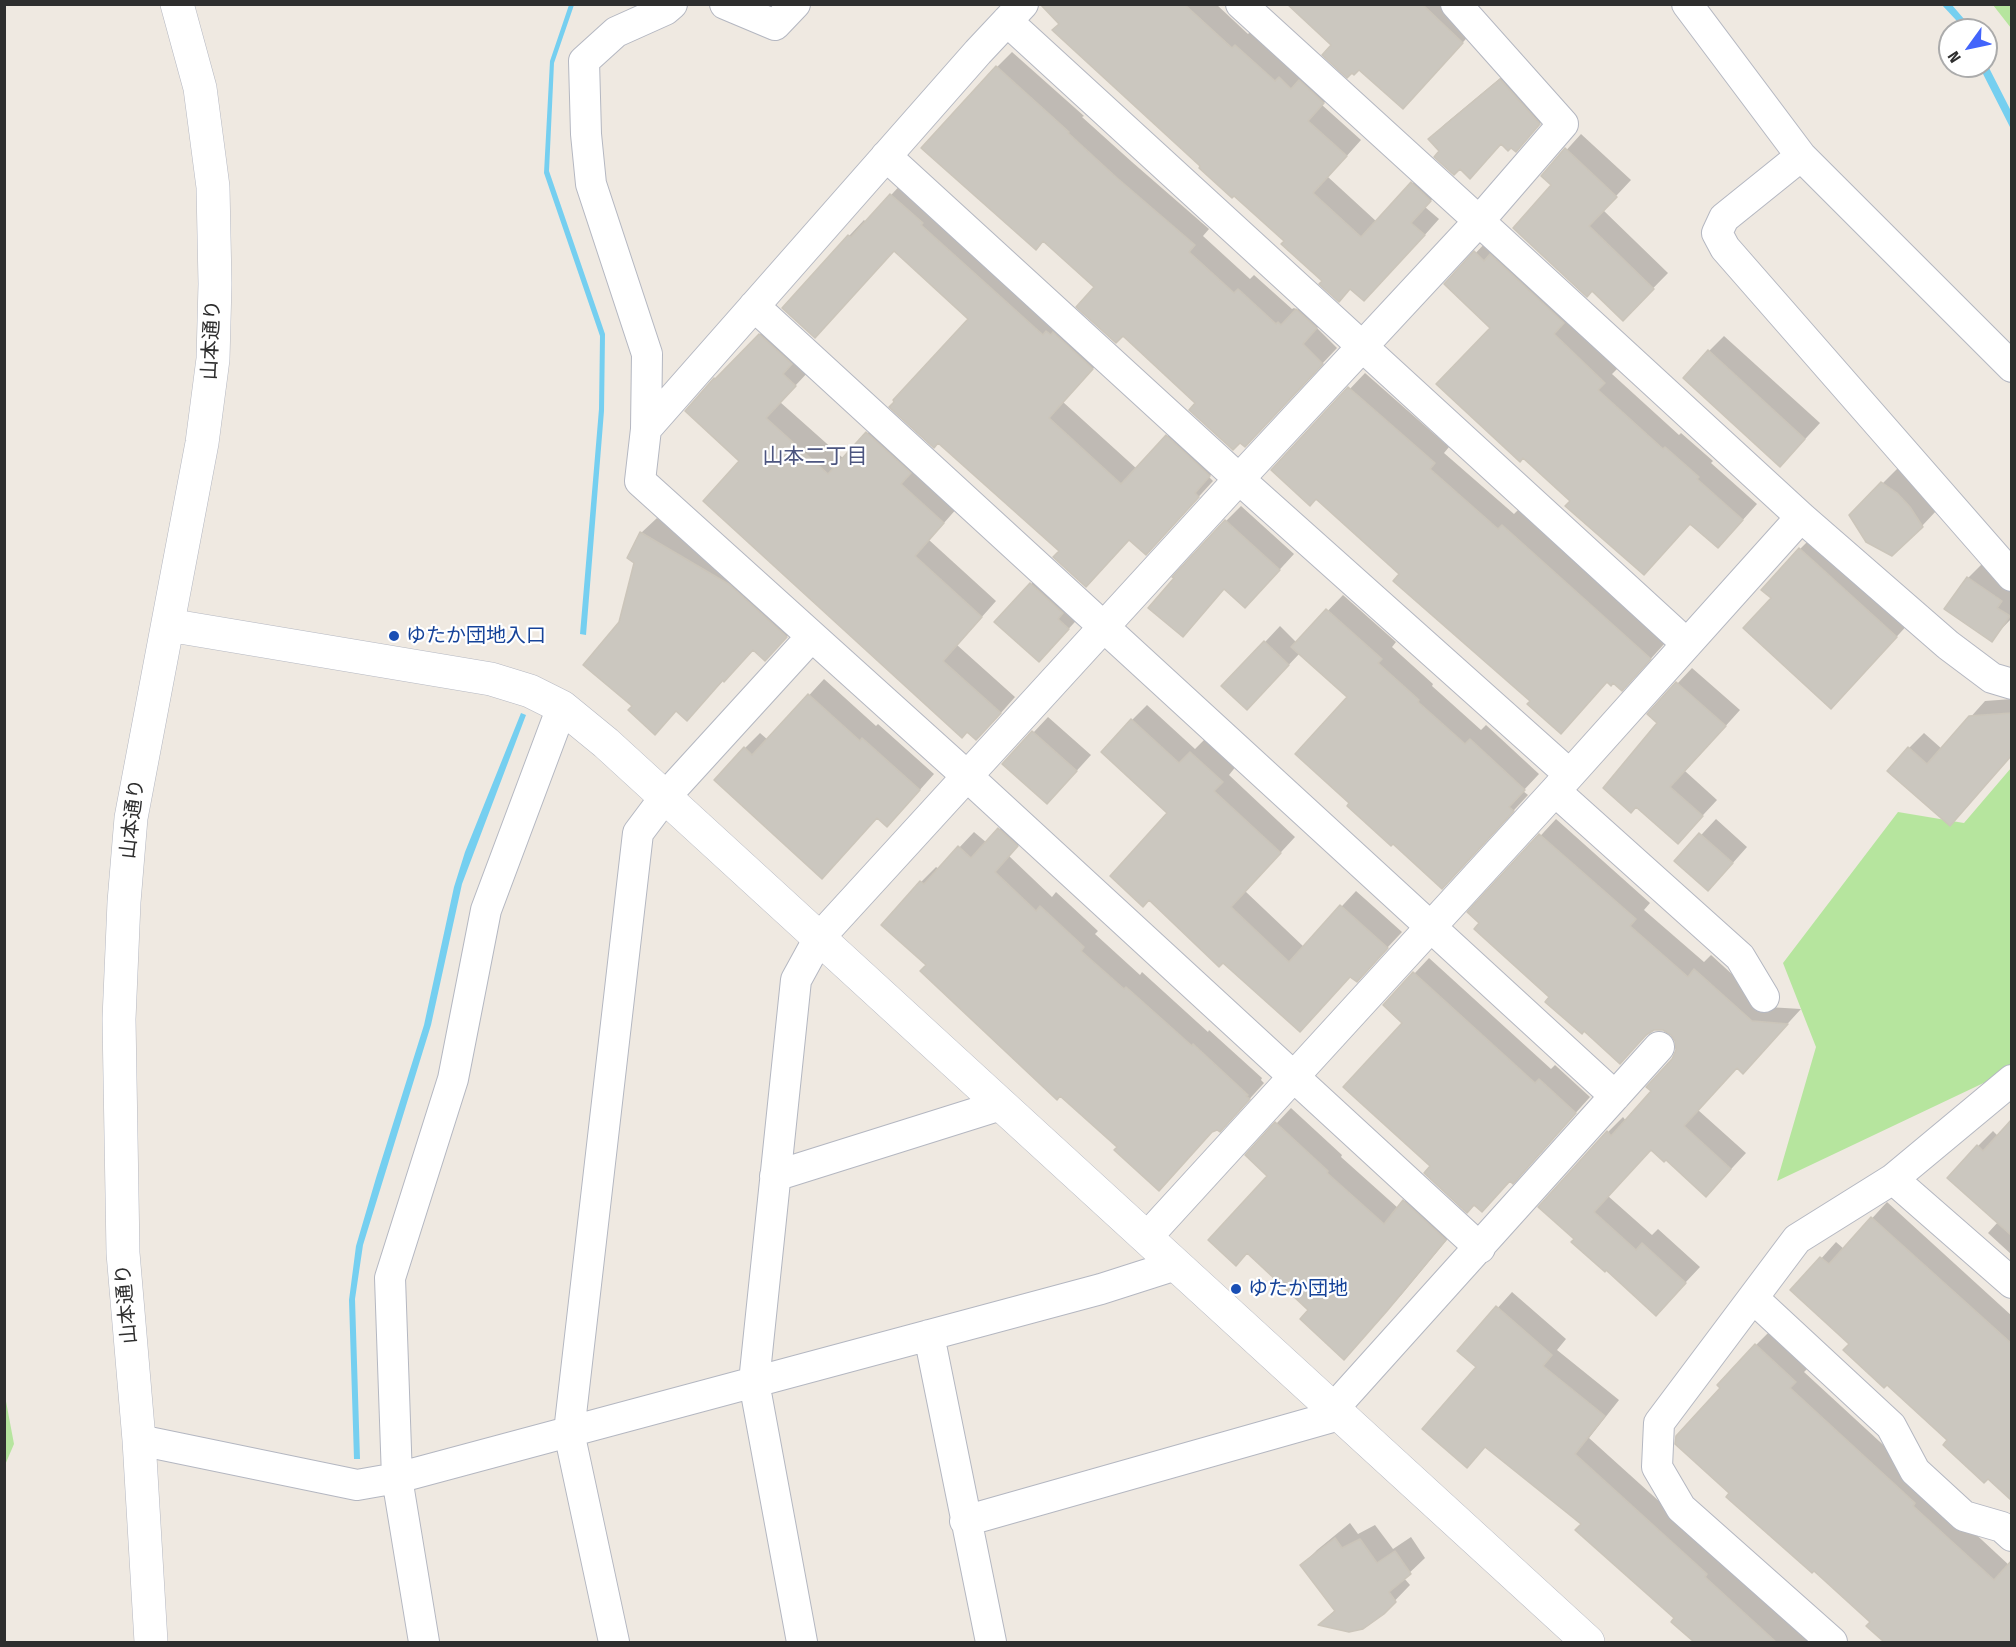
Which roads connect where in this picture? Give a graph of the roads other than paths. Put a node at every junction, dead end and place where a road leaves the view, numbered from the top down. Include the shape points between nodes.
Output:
1 (177, 4) edge
2 (672, 4) edge
3 (725, 4) edge
4 (795, 4) edge
5 (1241, 4) edge
6 (1456, 4) edge
7 (1687, 4) edge
8 (1015, 13) edge
9 (886, 156) junction
10 (1801, 156) junction
11 (1479, 221) junction
12 (754, 306) junction
13 (1363, 346) junction
14 (2012, 367) edge
15 (645, 429) junction
16 (1239, 479) junction
17 (1801, 517) junction
18 (2012, 576) edge
19 (168, 624) junction
20 (1103, 628) junction
21 (812, 636) junction
22 (1687, 644) junction
23 (2012, 684) edge
24 (562, 707) junction
25 (968, 777) junction
26 (1562, 783) junction
27 (665, 797) junction
28 (1430, 928) junction
29 (819, 938) junction
30 (1764, 997) dead end
31 (1659, 1047) dead end
32 (1293, 1078) junction
33 (2012, 1080) edge
34 (1615, 1096) junction
35 (1001, 1105) junction
36 (775, 1176) junction
37 (1893, 1179) junction
38 (1146, 1238) junction
39 (1480, 1248) junction
40 (1176, 1265) junction
41 (2012, 1283) edge
42 (1753, 1298) junction
43 (929, 1335) junction
44 (754, 1382) junction
45 (1336, 1412) junction
46 (569, 1432) junction
47 (139, 1440) junction
48 (397, 1478) junction
49 (965, 1521) junction
50 (2012, 1536) edge
51 (151, 1642) edge
52 (424, 1642) edge
53 (614, 1642) edge
54 (802, 1642) edge
55 (991, 1642) edge
56 (1588, 1642) edge
57 (1832, 1642) edge

1 - 19 street, 山本通り via 200,88 213,187 215,284 213,359 202,443
2 - 15 street via 616,32 584,61 591,184 647,354
3 - 4 street via 775,26
5 - 11 street
6 - 11 street via 1563,124
7 - 10 street
8 - 9 street
8 - 13 street
9 - 12 street
9 - 16 street
10 - 14 street
10 - 18 street via 1724,218 1717,232 1733,256
11 - 13 street
11 - 17 street
12 - 15 street
12 - 20 street
13 - 16 street
13 - 22 street
15 - 21 street via 640,480
16 - 20 street
16 - 26 street
17 - 22 street
17 - 23 street via 1948,645 1992,678
19 - 24 street via 491,679 530,691
19 - 47 street, 山本通り via 131,818 119,1019 123,1253
20 - 25 street
20 - 28 street
21 - 25 street
21 - 27 street
22 - 26 street
24 - 27 street
24 - 48 street via 486,910 453,1079 390,1278
25 - 29 street
25 - 32 street
26 - 28 street
26 - 30 street via 1740,957
27 - 29 street
27 - 46 street via 638,833
28 - 32 street
28 - 34 street
29 - 35 street
29 - 36 street via 796,980
31 - 34 street
32 - 38 street
32 - 39 street
33 - 37 street
34 - 39 street
35 - 36 street
35 - 38 street
36 - 44 street
37 - 41 street
37 - 42 street via 1797,1239
38 - 40 street
39 - 45 street
40 - 43 street
40 - 45 street
42 - 50 street via 1891,1426 1915,1471 1964,1516 2002,1527
42 - 57 street via 1659,1423 1658,1467 1680,1508
43 - 44 street
43 - 49 street
44 - 46 street
44 - 54 street
45 - 49 street
45 - 56 street
46 - 48 street
46 - 53 street
47 - 48 street via 357,1485
47 - 51 street, 山本通り
48 - 52 street
49 - 55 street

